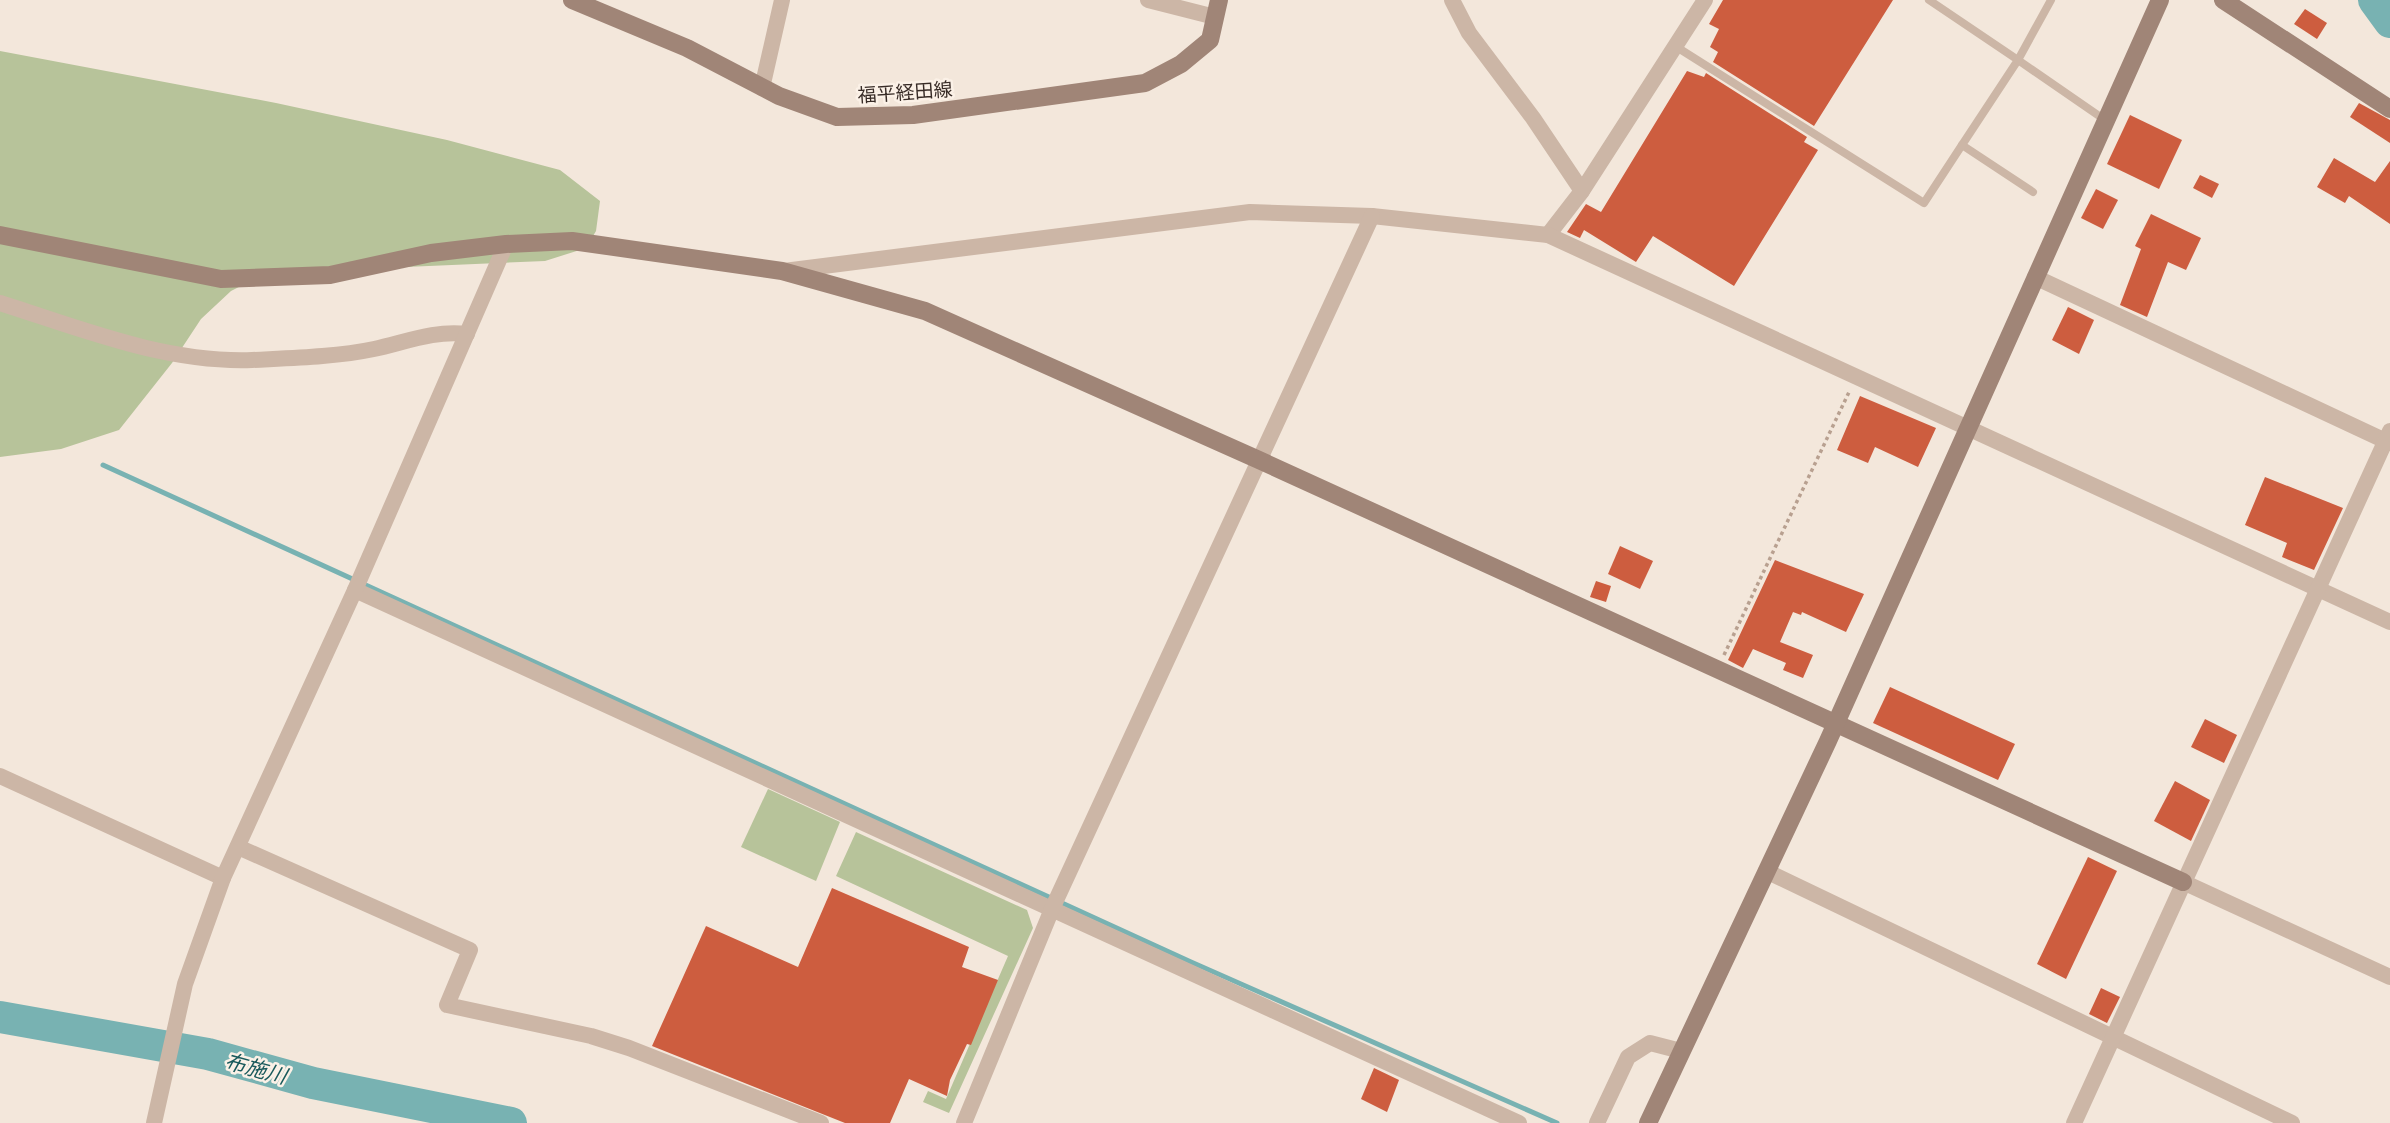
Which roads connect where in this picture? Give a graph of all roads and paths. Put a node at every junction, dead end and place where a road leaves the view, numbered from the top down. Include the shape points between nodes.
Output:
1 (572, 0) edge
2 (782, 0) edge
3 (1148, 0) edge
4 (1452, 0) edge
5 (1705, 0) edge
6 (1929, 0) edge
7 (2051, 0) edge
8 (2160, 0) edge
9 (2223, 0) edge
10 (1217, 9) edge
11 (1675, 46) junction
12 (2018, 60) junction
13 (762, 88) junction
14 (2390, 109) edge
15 (2105, 120) junction
16 (1962, 145) junction
17 (1582, 191) junction
18 (2033, 192) dead end
19 (1372, 216) junction
20 (0, 235) edge
21 (1548, 235) junction
22 (506, 244) junction
23 (782, 271) junction
24 (2035, 277) junction
25 (0, 303) edge
26 (467, 334) junction
27 (1857, 376) junction
28 (1968, 427) junction
29 (2388, 439) edge
30 (1259, 460) junction
31 (2318, 589) junction
32 (355, 590) junction
33 (2390, 622) edge
34 (1717, 670) junction
35 (1835, 724) junction
36 (0, 776) edge
37 (238, 847) junction
38 (1766, 871) junction
39 (223, 878) junction
40 (2183, 883) junction
41 (1052, 909) junction
42 (2390, 977) edge
43 (2112, 1039) junction
44 (1681, 1051) junction
45 (154, 1123) edge
46 (821, 1123) edge
47 (964, 1123) edge
48 (1519, 1123) edge
49 (1597, 1123) edge
50 (1648, 1123) edge
51 (2074, 1123) edge
52 (2292, 1123) edge

1 - 13 street, 福平経田線 via 687,48
2 - 13 street
3 - 10 street
4 - 17 street via 1469,33
5 - 11 street
6 - 12 lane
7 - 12 lane
8 - 15 street
9 - 14 street
10 - 13 street, 福平経田線 via 1210,40 1181,64 1145,83 1100,91 913,115 837,117
11 - 16 lane via 1924,203
11 - 17 street
12 - 15 lane
12 - 16 lane
15 - 24 street
16 - 18 lane
17 - 21 street
19 - 21 street
19 - 23 street via 1250,212
19 - 30 street
20 - 22 street via 221,279 330,275 431,253
21 - 27 street
22 - 23 street via 572,241
22 - 26 street
23 - 30 street via 925,311
24 - 28 street
24 - 29 street
25 - 26 street via 147,349 190,357 251,360 372,349 444,331
26 - 32 street
27 - 28 street
27 - 34 path
28 - 31 street
28 - 35 street
29 - 31 street
30 - 34 street
30 - 41 street
31 - 33 street
31 - 40 street
32 - 37 street
32 - 41 street
34 - 35 street
35 - 38 street
35 - 40 street
36 - 39 street
37 - 39 street
37 - 46 street via 470,950 447,1005 604,1040
38 - 43 street
38 - 44 street
39 - 45 street via 185,984
40 - 42 street
40 - 43 street
41 - 47 street
41 - 48 street
43 - 51 street
43 - 52 street
44 - 49 street via 1650,1044 1628,1057
44 - 50 street

